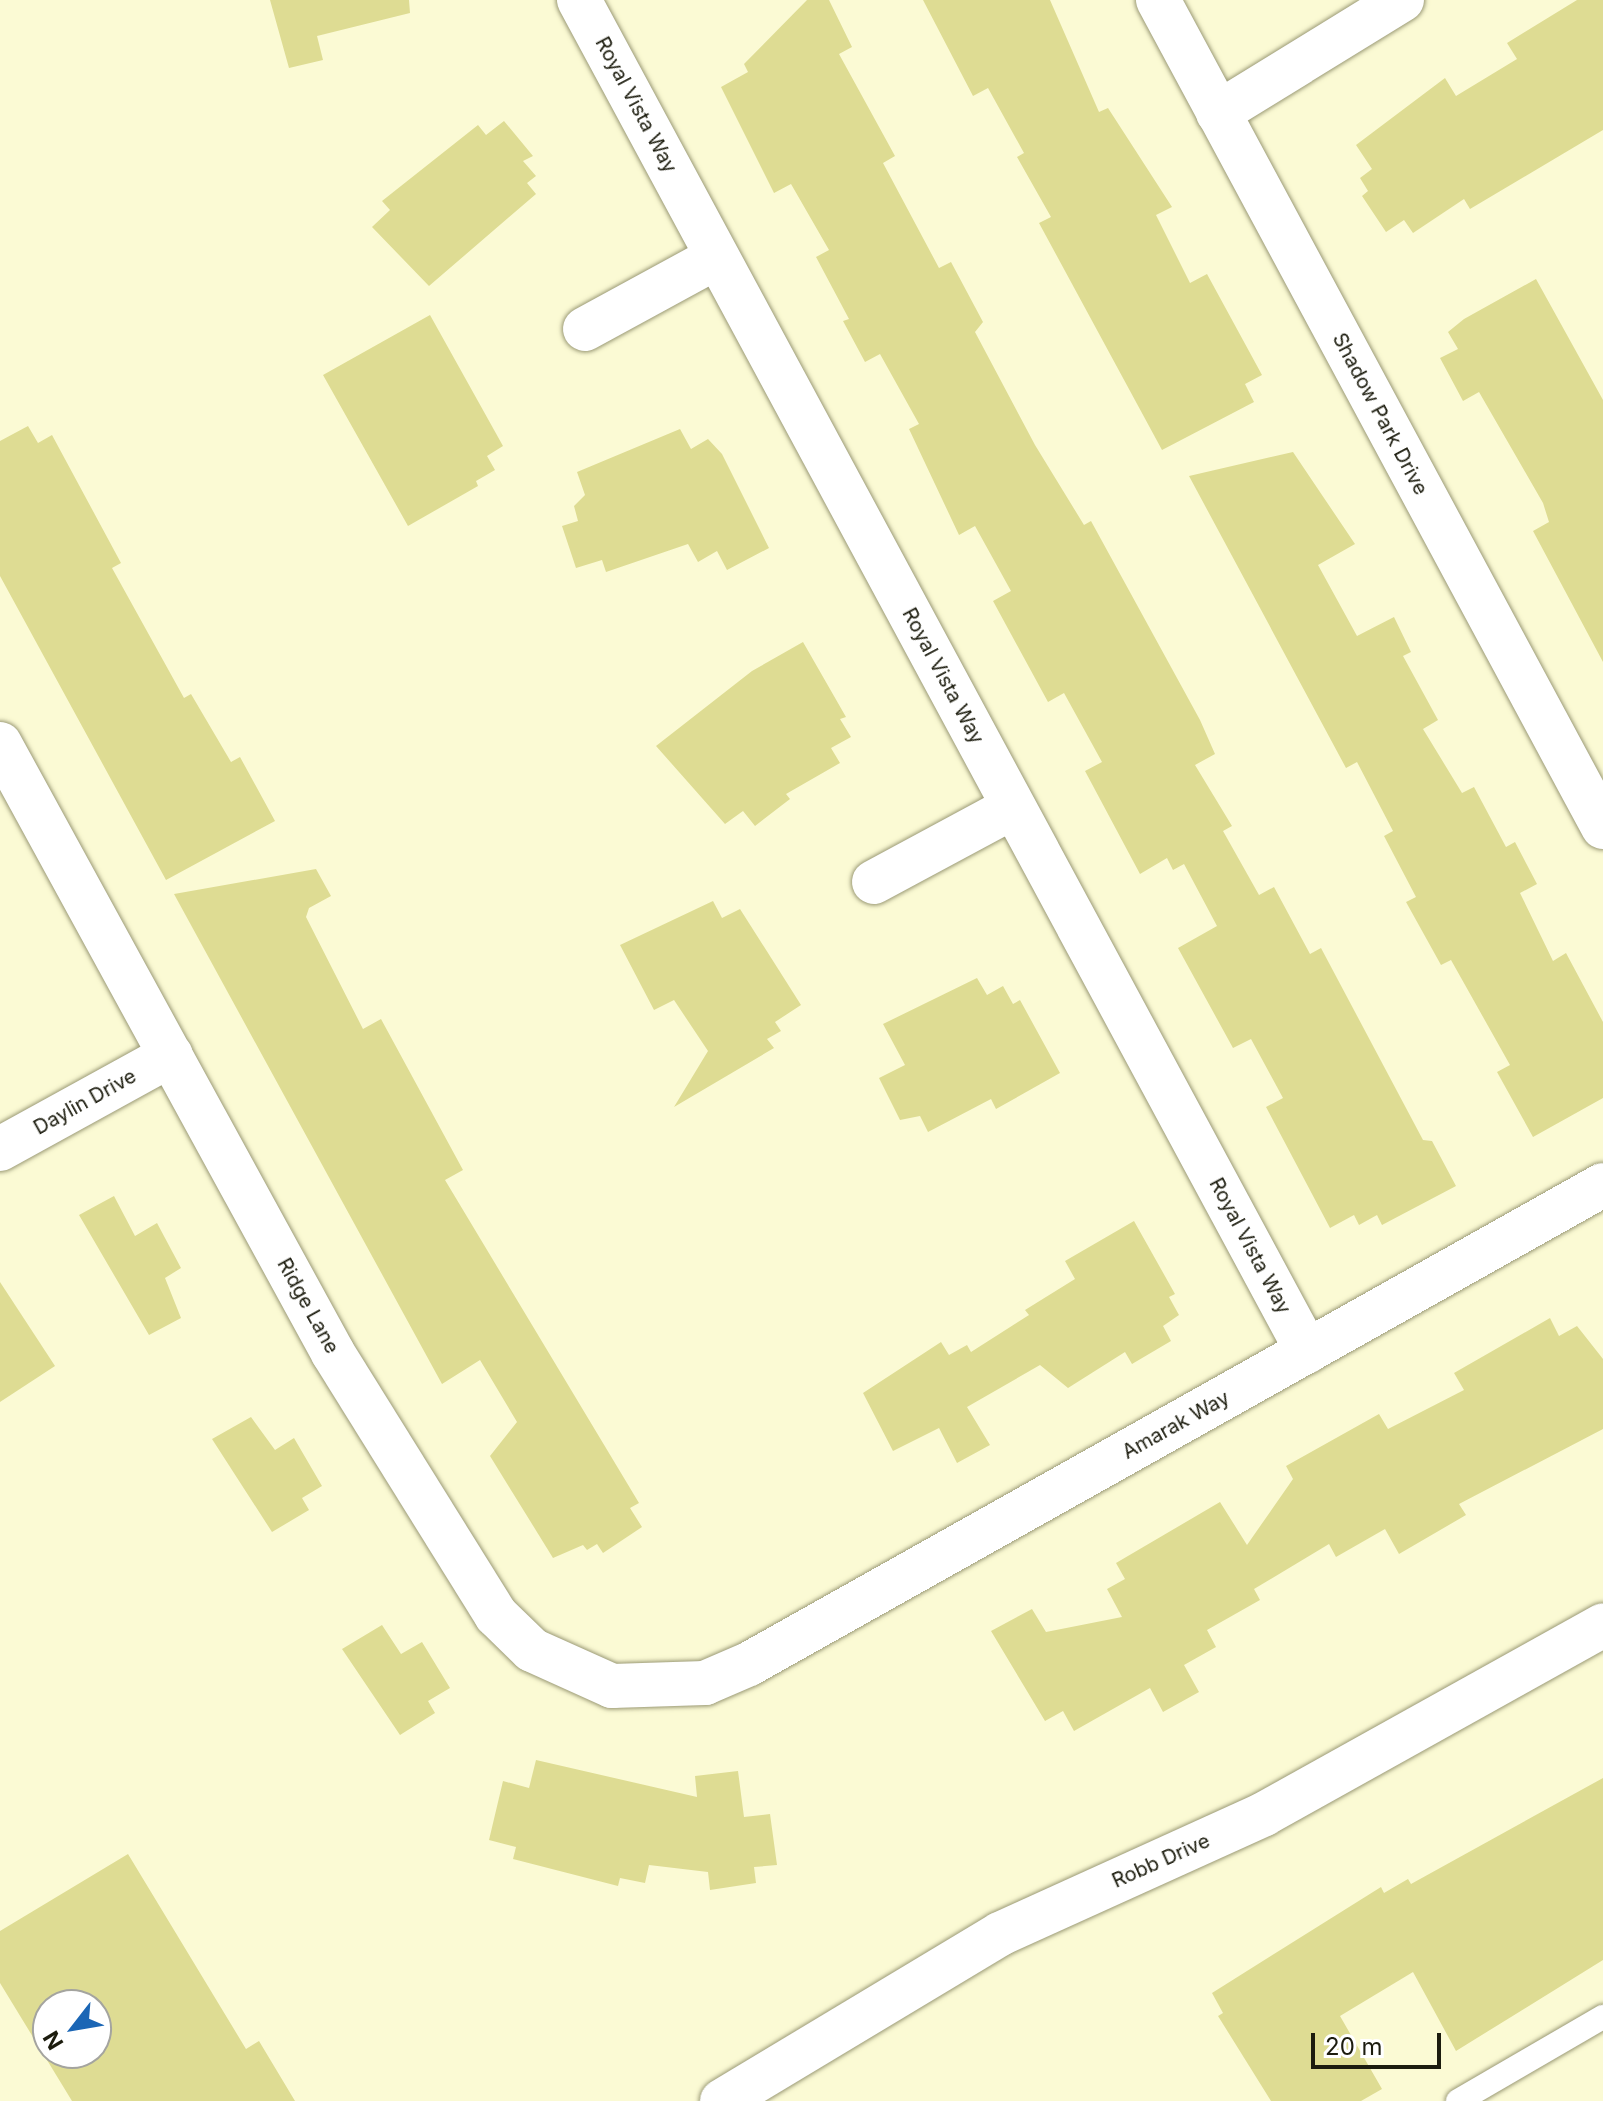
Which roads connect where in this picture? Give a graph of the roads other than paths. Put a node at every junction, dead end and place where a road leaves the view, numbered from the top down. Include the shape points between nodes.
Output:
1 (579, 0) edge
2 (1158, 0) edge
3 (1402, 0) edge
4 (1218, 113) junction
5 (717, 257) junction
6 (585, 329) dead end
7 (0, 744) edge
8 (1013, 807) junction
9 (1603, 827) edge
10 (874, 882) dead end
11 (171, 1055) junction
12 (0, 1149) edge
13 (1603, 1185) edge
14 (1307, 1351) junction
15 (1603, 1625) edge
16 (749, 1664) joint
17 (1603, 2017) edge
18 (722, 2101) edge
19 (1458, 2101) edge

1 - 5 street, Royal Vista Way
2 - 4 street, Shadow Park Drive
3 - 4 street
4 - 9 street, Shadow Park Drive
5 - 6 street
5 - 8 street, Royal Vista Way
7 - 11 street, Ridge Lane
8 - 10 street
8 - 14 street, Royal Vista Way
11 - 12 street, Daylin Drive
11 - 16 street, Ridge Lane via 333,1353 496,1615 532,1650 612,1686 705,1683
13 - 14 street, Amarak Way
14 - 16 street, Amarak Way
15 - 18 street, Robb Drive via 1264,1814 1000,1934
17 - 19 lane

